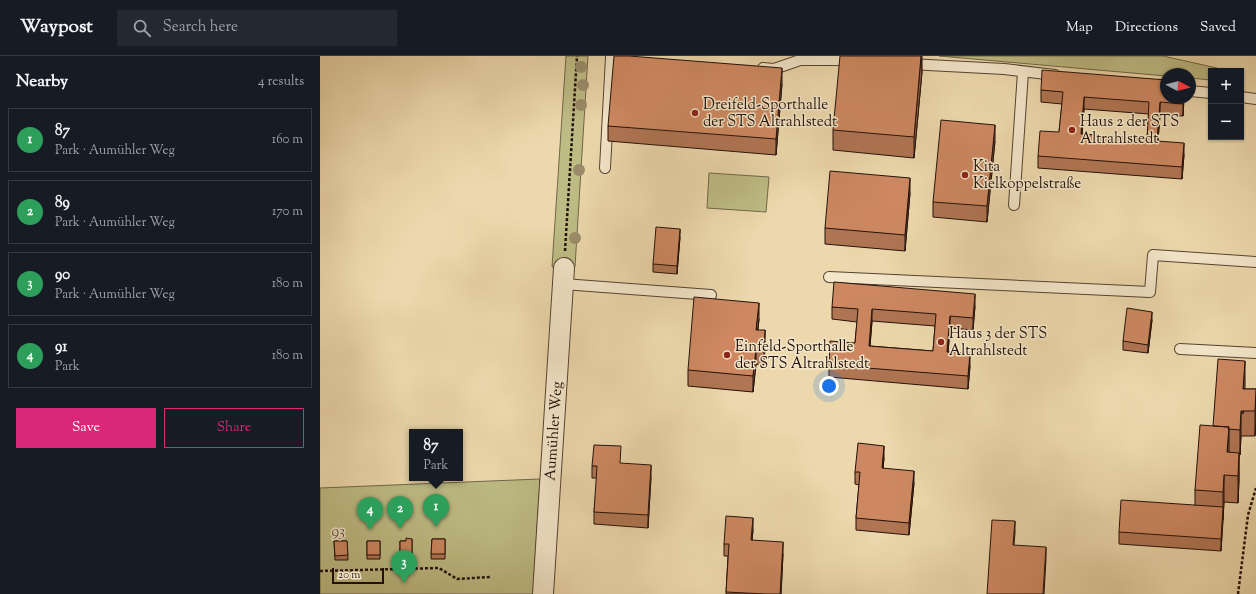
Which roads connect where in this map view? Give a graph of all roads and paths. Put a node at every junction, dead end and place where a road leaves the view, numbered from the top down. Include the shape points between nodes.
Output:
1 (577, 56) edge
2 (634, 59) edge
3 (865, 61) edge
4 (896, 63) edge
5 (751, 67) edge
6 (1023, 72) junction
7 (1068, 77) edge
8 (1196, 92) edge
9 (1208, 93) edge
10 (1244, 97) edge
11 (1256, 98) edge
12 (605, 168) dead end
13 (1014, 205) dead end
14 (1256, 262) edge
15 (563, 276) junction
16 (829, 277) dead end
17 (711, 295) dead end
18 (1180, 349) dead end
19 (1256, 353) edge
20 (1256, 488) edge
21 (320, 571) edge
22 (490, 577) dead end
23 (543, 594) edge
24 (1238, 594) edge

1 - 15 path
2 - 12 lane via 611,57
3 - 5 lane via 800,60 774,69
4 - 6 lane
6 - 7 lane
6 - 13 lane
8 - 9 lane
10 - 11 lane
14 - 16 lane via 1153,255 1150,292
15 - 17 lane
15 - 23 street, Aumühler Weg
18 - 19 lane
20 - 24 path via 1247,523
21 - 22 path via 439,568 457,579

